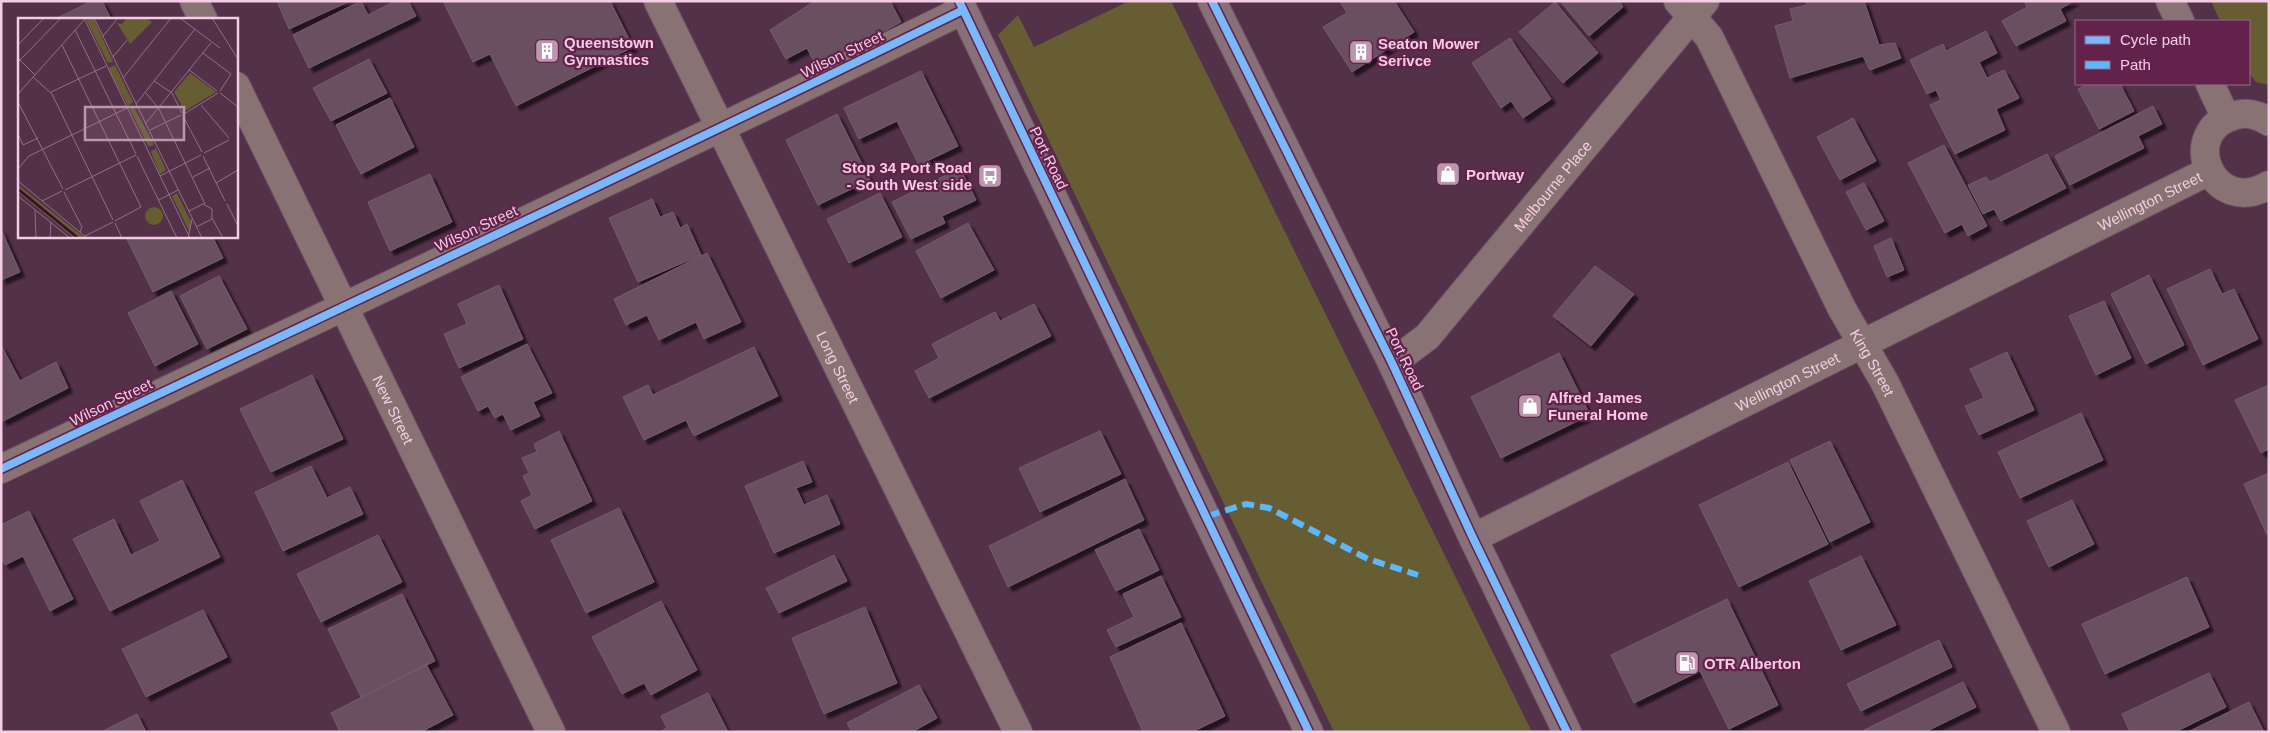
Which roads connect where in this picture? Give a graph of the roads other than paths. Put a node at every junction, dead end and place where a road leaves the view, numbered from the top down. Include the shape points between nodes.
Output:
1 (194, 1) edge
2 (658, 1) edge
3 (1212, 1) edge
4 (2170, 1) edge
5 (967, 4) edge
6 (1692, 7) edge
7 (202, 18) edge
8 (2180, 20) edge
9 (2210, 85) edge
10 (238, 90) edge
11 (2226, 118) junction
12 (2269, 122) edge
13 (720, 128) junction
14 (2209, 171) junction
15 (2266, 195) edge
16 (344, 305) junction
17 (1863, 344) junction
18 (1392, 363) junction
19 (1, 470) edge
20 (1472, 538) junction
21 (552, 732) edge
22 (1018, 732) edge
23 (1309, 732) edge
24 (1568, 732) edge
25 (2056, 732) edge

1 - 7 street
2 - 13 street, Long Street
3 - 18 highway, Port Road
4 - 8 street
5 - 13 street, Wilson Street
5 - 23 highway, Port Road
6 - 17 street, King Street via 1710,37 1842,309
6 - 18 street, Melbourne Place via 1427,337
9 - 11 street
10 - 16 street, New Street
11 - 12 street via 2252,114
11 - 14 street via 2216,125 2205,147
13 - 16 street, Wilson Street
13 - 22 street, Long Street
14 - 15 street via 2225,188
14 - 17 street, Wellington Street
16 - 19 street, Wilson Street
16 - 21 street, New Street
17 - 20 street, Wellington Street
17 - 25 street, King Street
18 - 20 highway, Port Road
20 - 24 highway, Port Road

